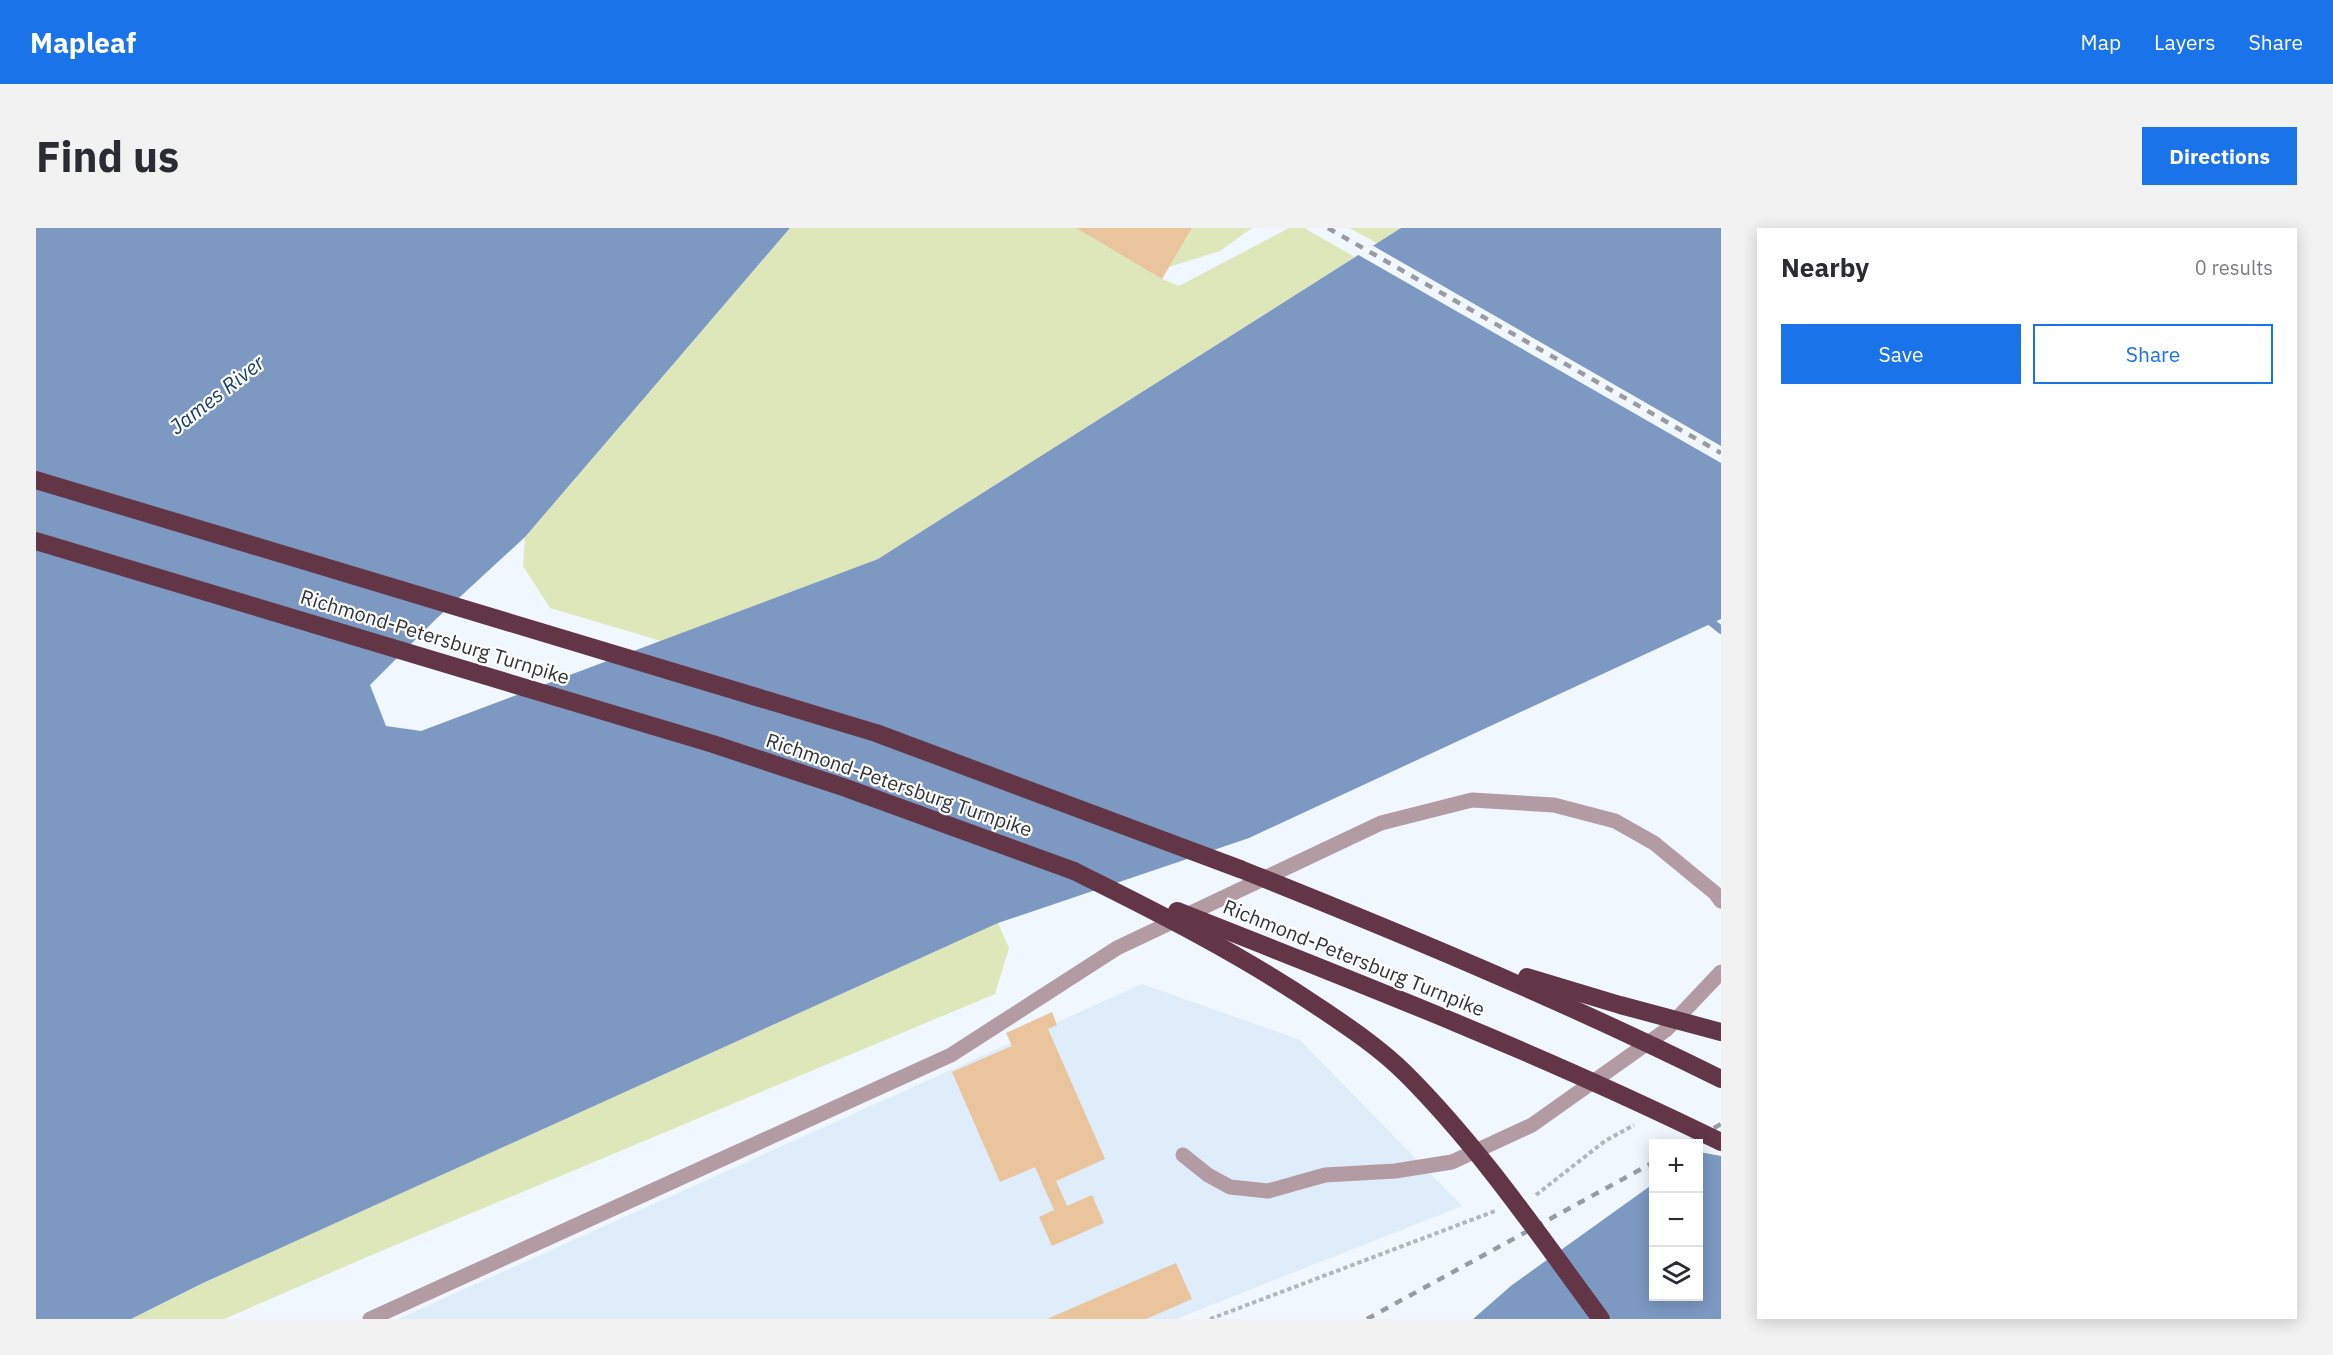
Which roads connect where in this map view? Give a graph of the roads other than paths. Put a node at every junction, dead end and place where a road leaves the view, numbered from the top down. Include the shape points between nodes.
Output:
1 (36, 480) edge
2 (36, 541) edge
3 (1074, 871) junction
4 (1721, 901) edge
5 (1414, 939) junction
6 (1721, 972) edge
7 (1721, 1032) edge
8 (1721, 1079) edge
9 (1721, 1142) edge
10 (1184, 1155) dead end
11 (370, 1319) edge
12 (1601, 1319) edge

1 - 5 highway, Richmond-Petersburg Turnpike, bridge via 876,733 1240,869
2 - 3 highway, Richmond-Petersburg Turnpike via 713,744
3 - 9 highway, Richmond-Petersburg Turnpike, bridge via 1488,1036 1592,1080
3 - 12 highway, bridge via 1246,960 1354,1031 1397,1066 1496,1177
4 - 11 lane via 1654,843 1615,821 1554,804 1472,800 1381,823 1117,948 951,1055
5 - 7 highway, bridge via 1610,1002
5 - 8 highway, Richmond-Petersburg Turnpike, bridge
6 - 10 lane via 1666,1030 1637,1051 1532,1125 1452,1162 1395,1171 1325,1175 1268,1191 1230,1187

